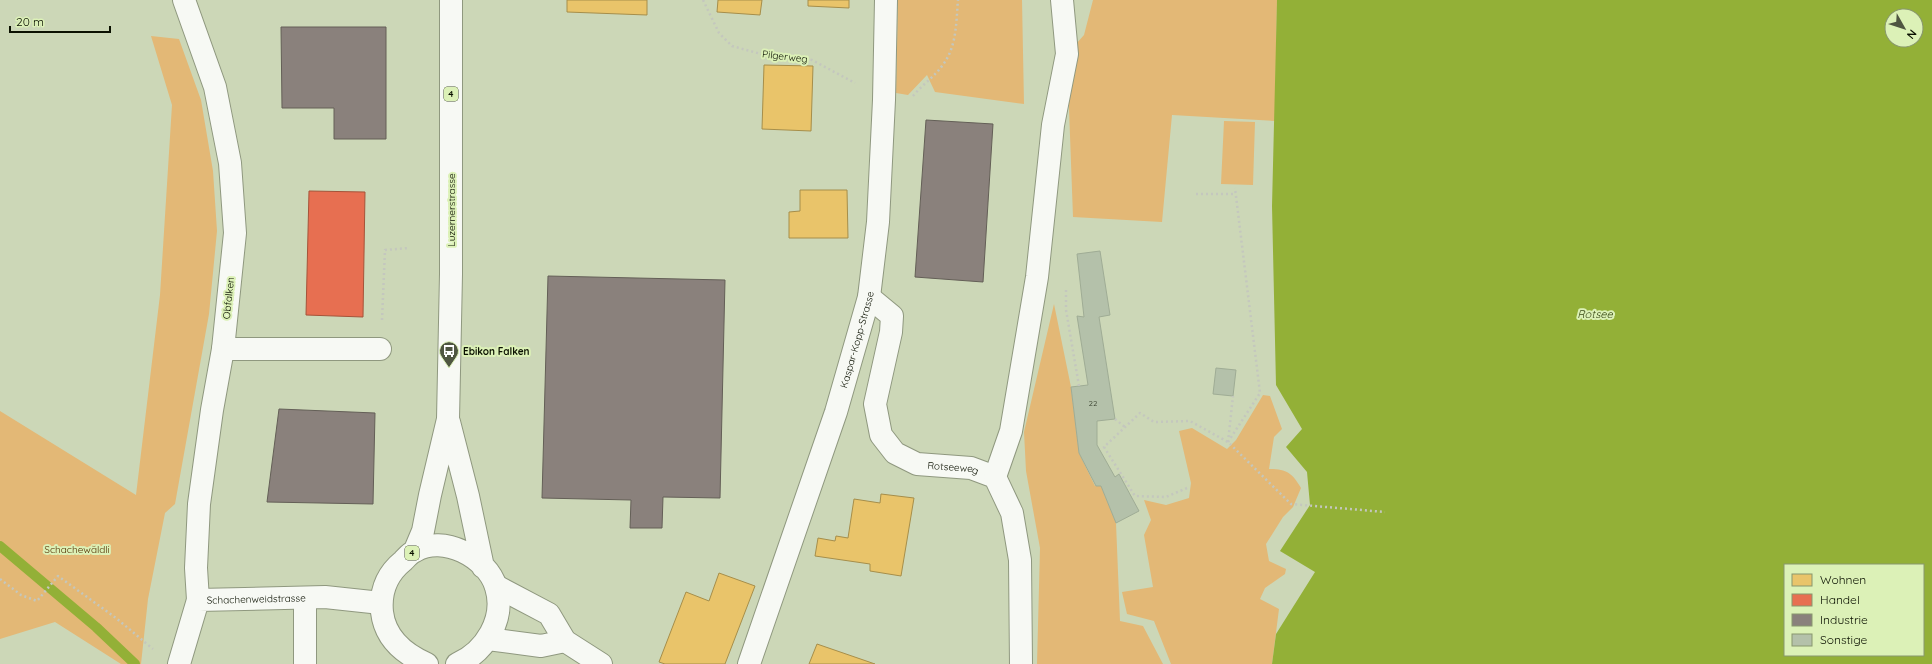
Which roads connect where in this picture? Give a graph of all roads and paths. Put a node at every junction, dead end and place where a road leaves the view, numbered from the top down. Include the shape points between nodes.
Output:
1 (184, 0) edge
2 (451, 0) edge
3 (703, 0) edge
4 (886, 0) edge
5 (958, 0) edge
6 (1062, 0) edge
7 (884, 100) junction
8 (1236, 188) dead end
9 (1196, 194) dead end
10 (1236, 194) junction
11 (409, 248) dead end
12 (870, 298) junction
13 (223, 349) junction
14 (380, 349) joint
15 (1233, 396) dead end
16 (448, 419) junction
17 (1115, 419) dead end
18 (1124, 427) junction
19 (1228, 442) junction
20 (995, 477) junction
21 (1187, 488) dead end
22 (1385, 512) dead end
23 (415, 550) junction
24 (483, 567) junction
25 (0, 579) edge
26 (496, 586) junction
27 (305, 598) junction
28 (198, 600) junction
29 (381, 603) junction
30 (565, 641) junction
31 (156, 652) dead end
32 (473, 655) edge
33 (404, 657) edge
34 (180, 664) edge
35 (305, 664) edge
36 (427, 664) edge
37 (601, 664) edge
38 (749, 664) edge
39 (1021, 664) edge

1 - 13 street, Obfalken via 215,87 230,163 235,234
2 - 16 street, Luzernerstrasse / 4
3 - 7 path, Pilgerweg via 719,33 732,46 762,54 812,60
4 - 7 street, Kaspar-Kopp-Strasse
5 - 7 path, Pilgerweg via 953,48 942,67 923,84 907,104
6 - 20 street via 1067,54 1053,125 1037,277 1011,431
7 - 12 street, Kaspar-Kopp-Strasse via 878,222
8 - 10 path
9 - 10 path
10 - 19 path via 1260,393
11 - 14 path via 385,250
12 - 20 street, Rotseeweg via 892,316 891,332 875,404 881,435 895,453 917,464 971,468
12 - 38 street, Kaspar-Kopp-Strasse via 836,412
13 - 14 street
13 - 28 street, Obfalken via 199,504 196,568
15 - 19 path
16 - 23 street, Luzernerstrasse / 4 via 423,531
16 - 24 street, Luzernerstrasse / 4
17 - 18 path
18 - 19 path via 1140,413 1154,422 1190,421
18 - 21 path via 1104,447 1135,496 1166,497
19 - 22 path via 1291,504
20 - 39 street via 1012,513 1020,560
23 - 24 street, 4 via 431,546 460,548
23 - 29 street, 4 via 387,579
24 - 26 street, 4
25 - 31 path via 21,595 37,601 58,576 116,618
26 - 30 street via 549,614
26 - 32 street, 4 via 498,610 495,625
27 - 28 street, Schachenweidstrasse
27 - 29 street, Schachenweidstrasse via 325,597
27 - 35 street
28 - 34 street, Schachenweidstrasse
29 - 33 street, 4 via 383,621 390,637
30 - 32 street
30 - 37 street
33 - 36 street, 4

